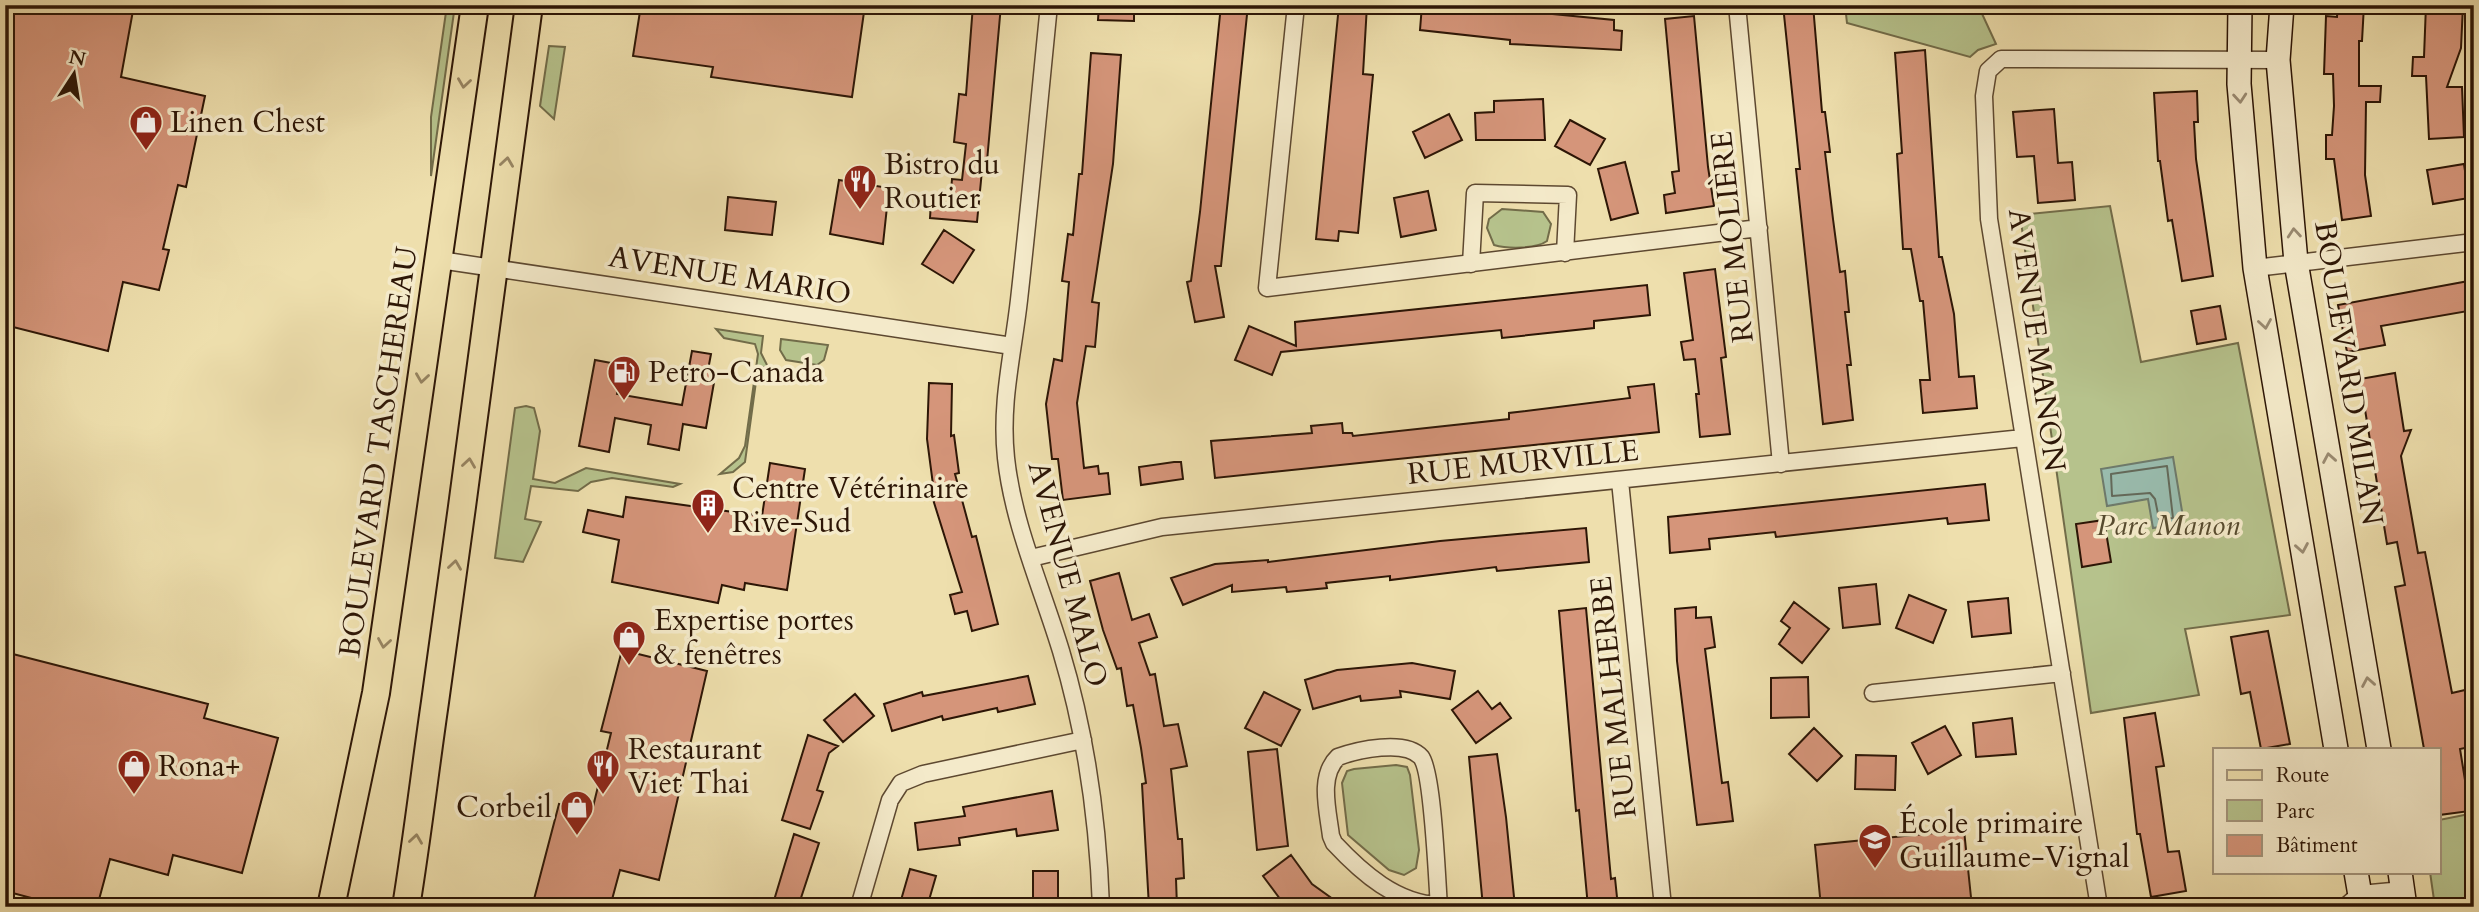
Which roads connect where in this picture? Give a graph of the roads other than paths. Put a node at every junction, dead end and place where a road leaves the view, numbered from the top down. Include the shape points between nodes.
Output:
1 (475, 5) edge
2 (529, 5) edge
3 (1049, 5) edge
4 (1296, 5) edge
5 (1737, 5) edge
6 (2240, 5) edge
7 (2281, 5) edge
8 (2239, 60) junction
9 (2278, 60) junction
10 (1759, 228) junction
11 (2474, 242) edge
12 (1565, 253) junction
13 (440, 260) junction
14 (2296, 262) junction
15 (1471, 264) junction
16 (494, 268) junction
17 (2255, 268) junction
18 (1012, 346) junction
19 (2023, 438) junction
20 (1781, 464) junction
21 (1620, 481) junction
22 (1031, 558) junction
23 (2062, 673) junction
24 (1872, 693) dead end
25 (1083, 740) junction
26 (2336, 748) edge
27 (2379, 748) edge
28 (2403, 890) edge
29 (2356, 895) edge
30 (1439, 906) edge
31 (331, 907) edge
32 (406, 907) edge
33 (859, 907) edge
34 (1101, 907) edge
35 (1663, 907) edge
36 (2099, 907) edge

1 -> 13 main road, BOULEVARD TASCHEREAU
16 -> 2 main road
3 - 18 street, AVENUE MALO
4 - 15 street via 1267,288
5 - 10 street, RUE MOLIÈRE
6 - 8 main road
7 - 9 main road, BOULEVARD MILAN
8 - 9 street, AVENUE MANON
8 -> 17 main road
8 - 19 street, AVENUE MANON via 2001,59 1988,71 1984,96 1989,219
14 -> 9 main road, BOULEVARD MILAN
10 - 12 street
10 - 20 street, RUE MOLIÈRE
11 - 14 street
12 - 15 street
12 - 15 street via 1568,195 1475,193
13 - 16 street, AVENUE MARIO
13 -> 31 main road, BOULEVARD TASCHEREAU via 376,693
14 - 17 street
27 -> 14 main road, BOULEVARD MILAN
16 - 18 street, AVENUE MARIO
32 -> 16 main road
17 -> 26 main road
18 - 22 street, AVENUE MALO via 1005,389 1006,458
19 - 20 street, RUE MURVILLE
19 - 23 street, AVENUE MANON
20 - 21 street, RUE MURVILLE
21 - 22 street, RUE MURVILLE via 1162,527
21 - 35 street, RUE MALHERBE
22 - 25 street, AVENUE MALO
23 - 24 street
23 - 36 street, AVENUE MANON
25 - 33 street via 923,774 901,783 890,800
25 - 34 street, AVENUE MALO via 1097,832
28 - 29 street
30 - 30 street via 1422,758 1396,748 1338,757 1326,783 1334,844 1398,895

